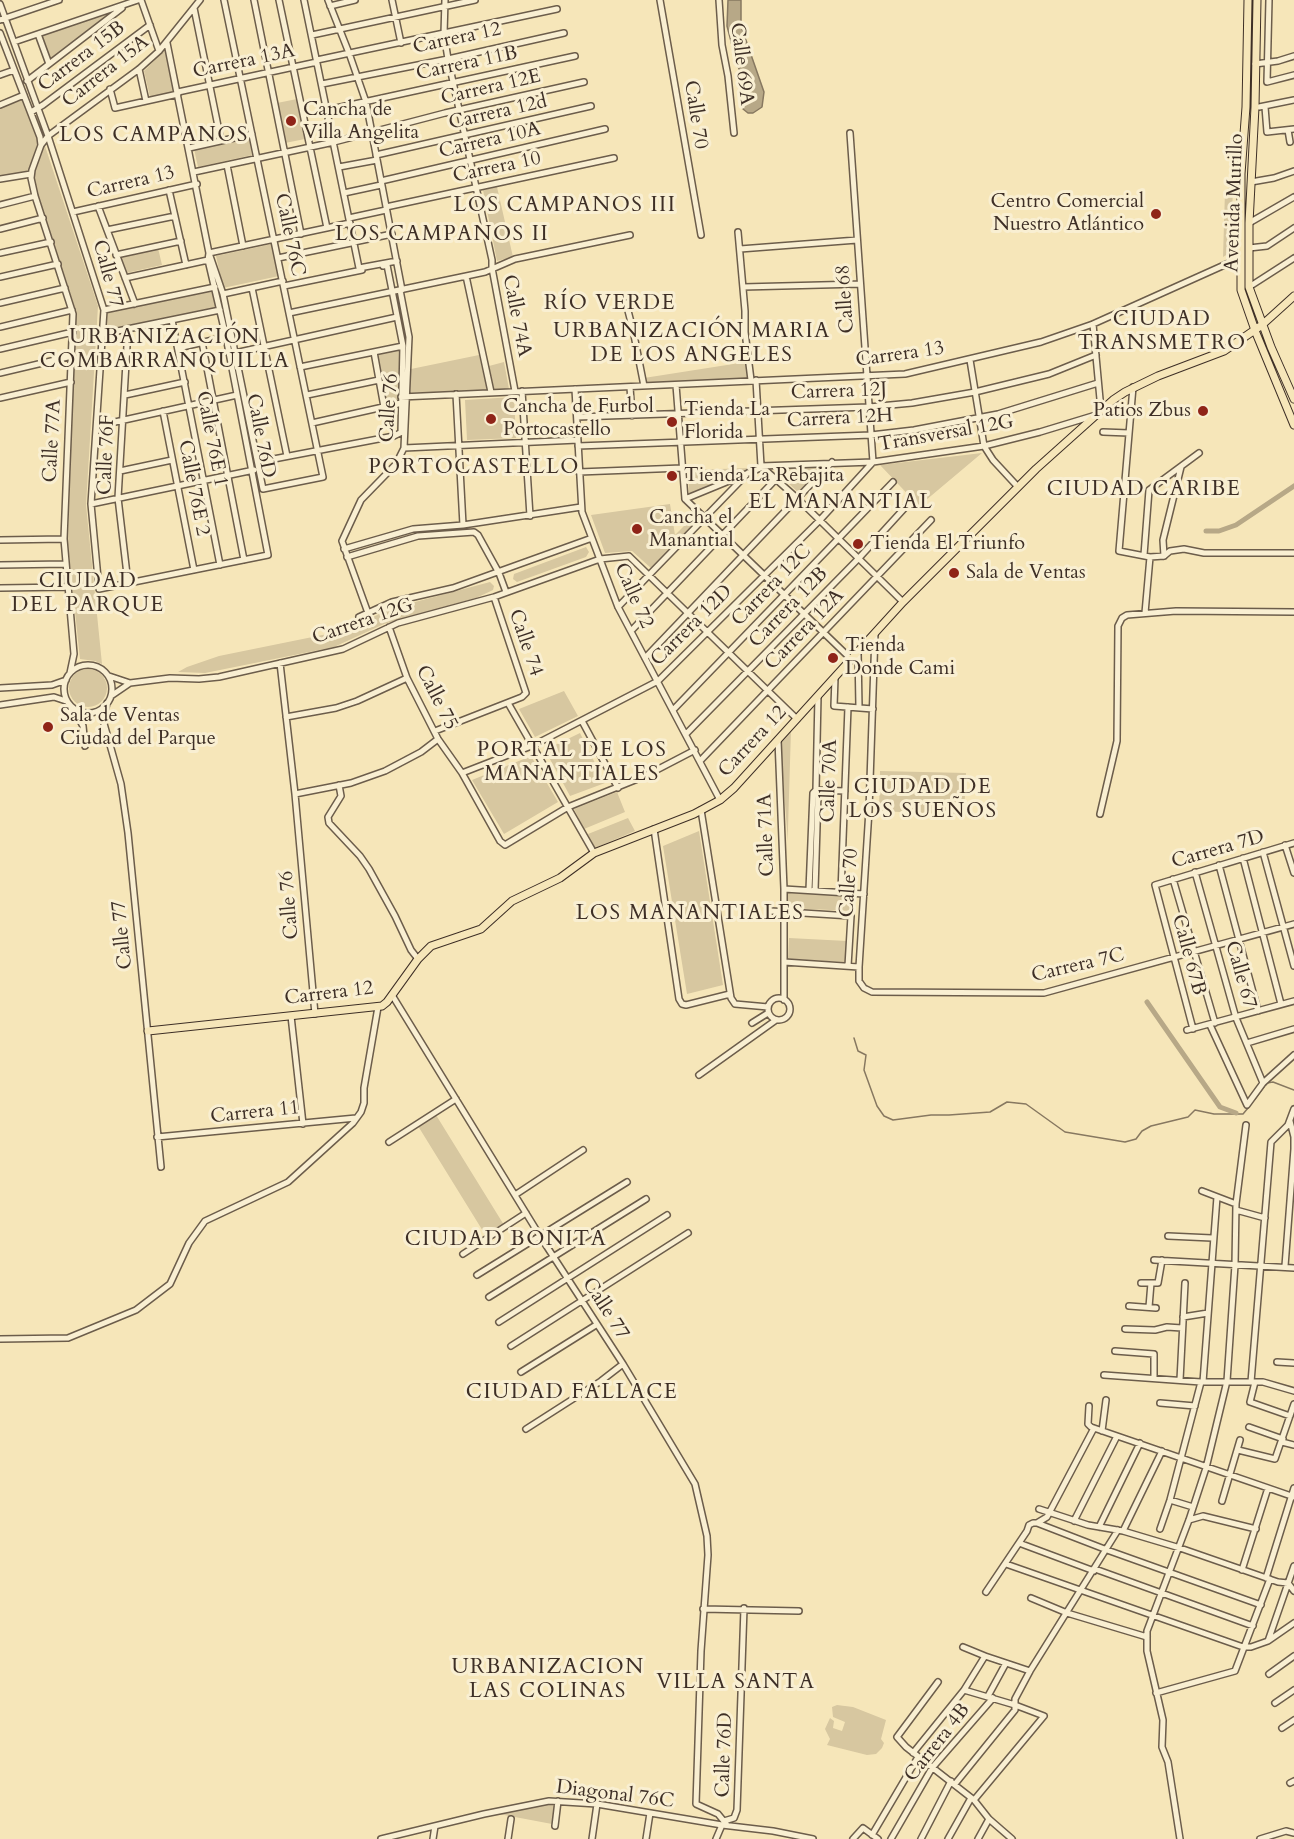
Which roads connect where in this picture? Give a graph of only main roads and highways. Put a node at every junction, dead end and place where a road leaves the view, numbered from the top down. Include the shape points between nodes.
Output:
1 (1248, 0) edge
2 (1257, 2) edge
3 (1246, 97) junction
4 (1255, 98) junction
5 (1294, 296) edge
6 (1262, 325) junction
7 (1255, 330) junction
8 (1294, 399) edge
9 (1294, 425) edge
10 (148, 1031) road end

1 - 3 main road, Avenida Murillo
2 - 4 main road, Avenida Murillo
3 - 4 main road
3 - 7 main road, Avenida Murillo via 1240,258 1242,290
4 - 6 main road, Avenida Murillo via 1249,287
5 - 6 main road, Carrera 12
6 - 7 main road, Carrera 12
6 - 8 main road, Avenida Murillo
7 - 9 main road
7 - 10 main road, Carrera 12 via 1224,351 1133,387 1113,400 1018,487 903,602 720,800 594,853 560,878 512,901 481,929 436,943 418,959 385,1004 378,1007

